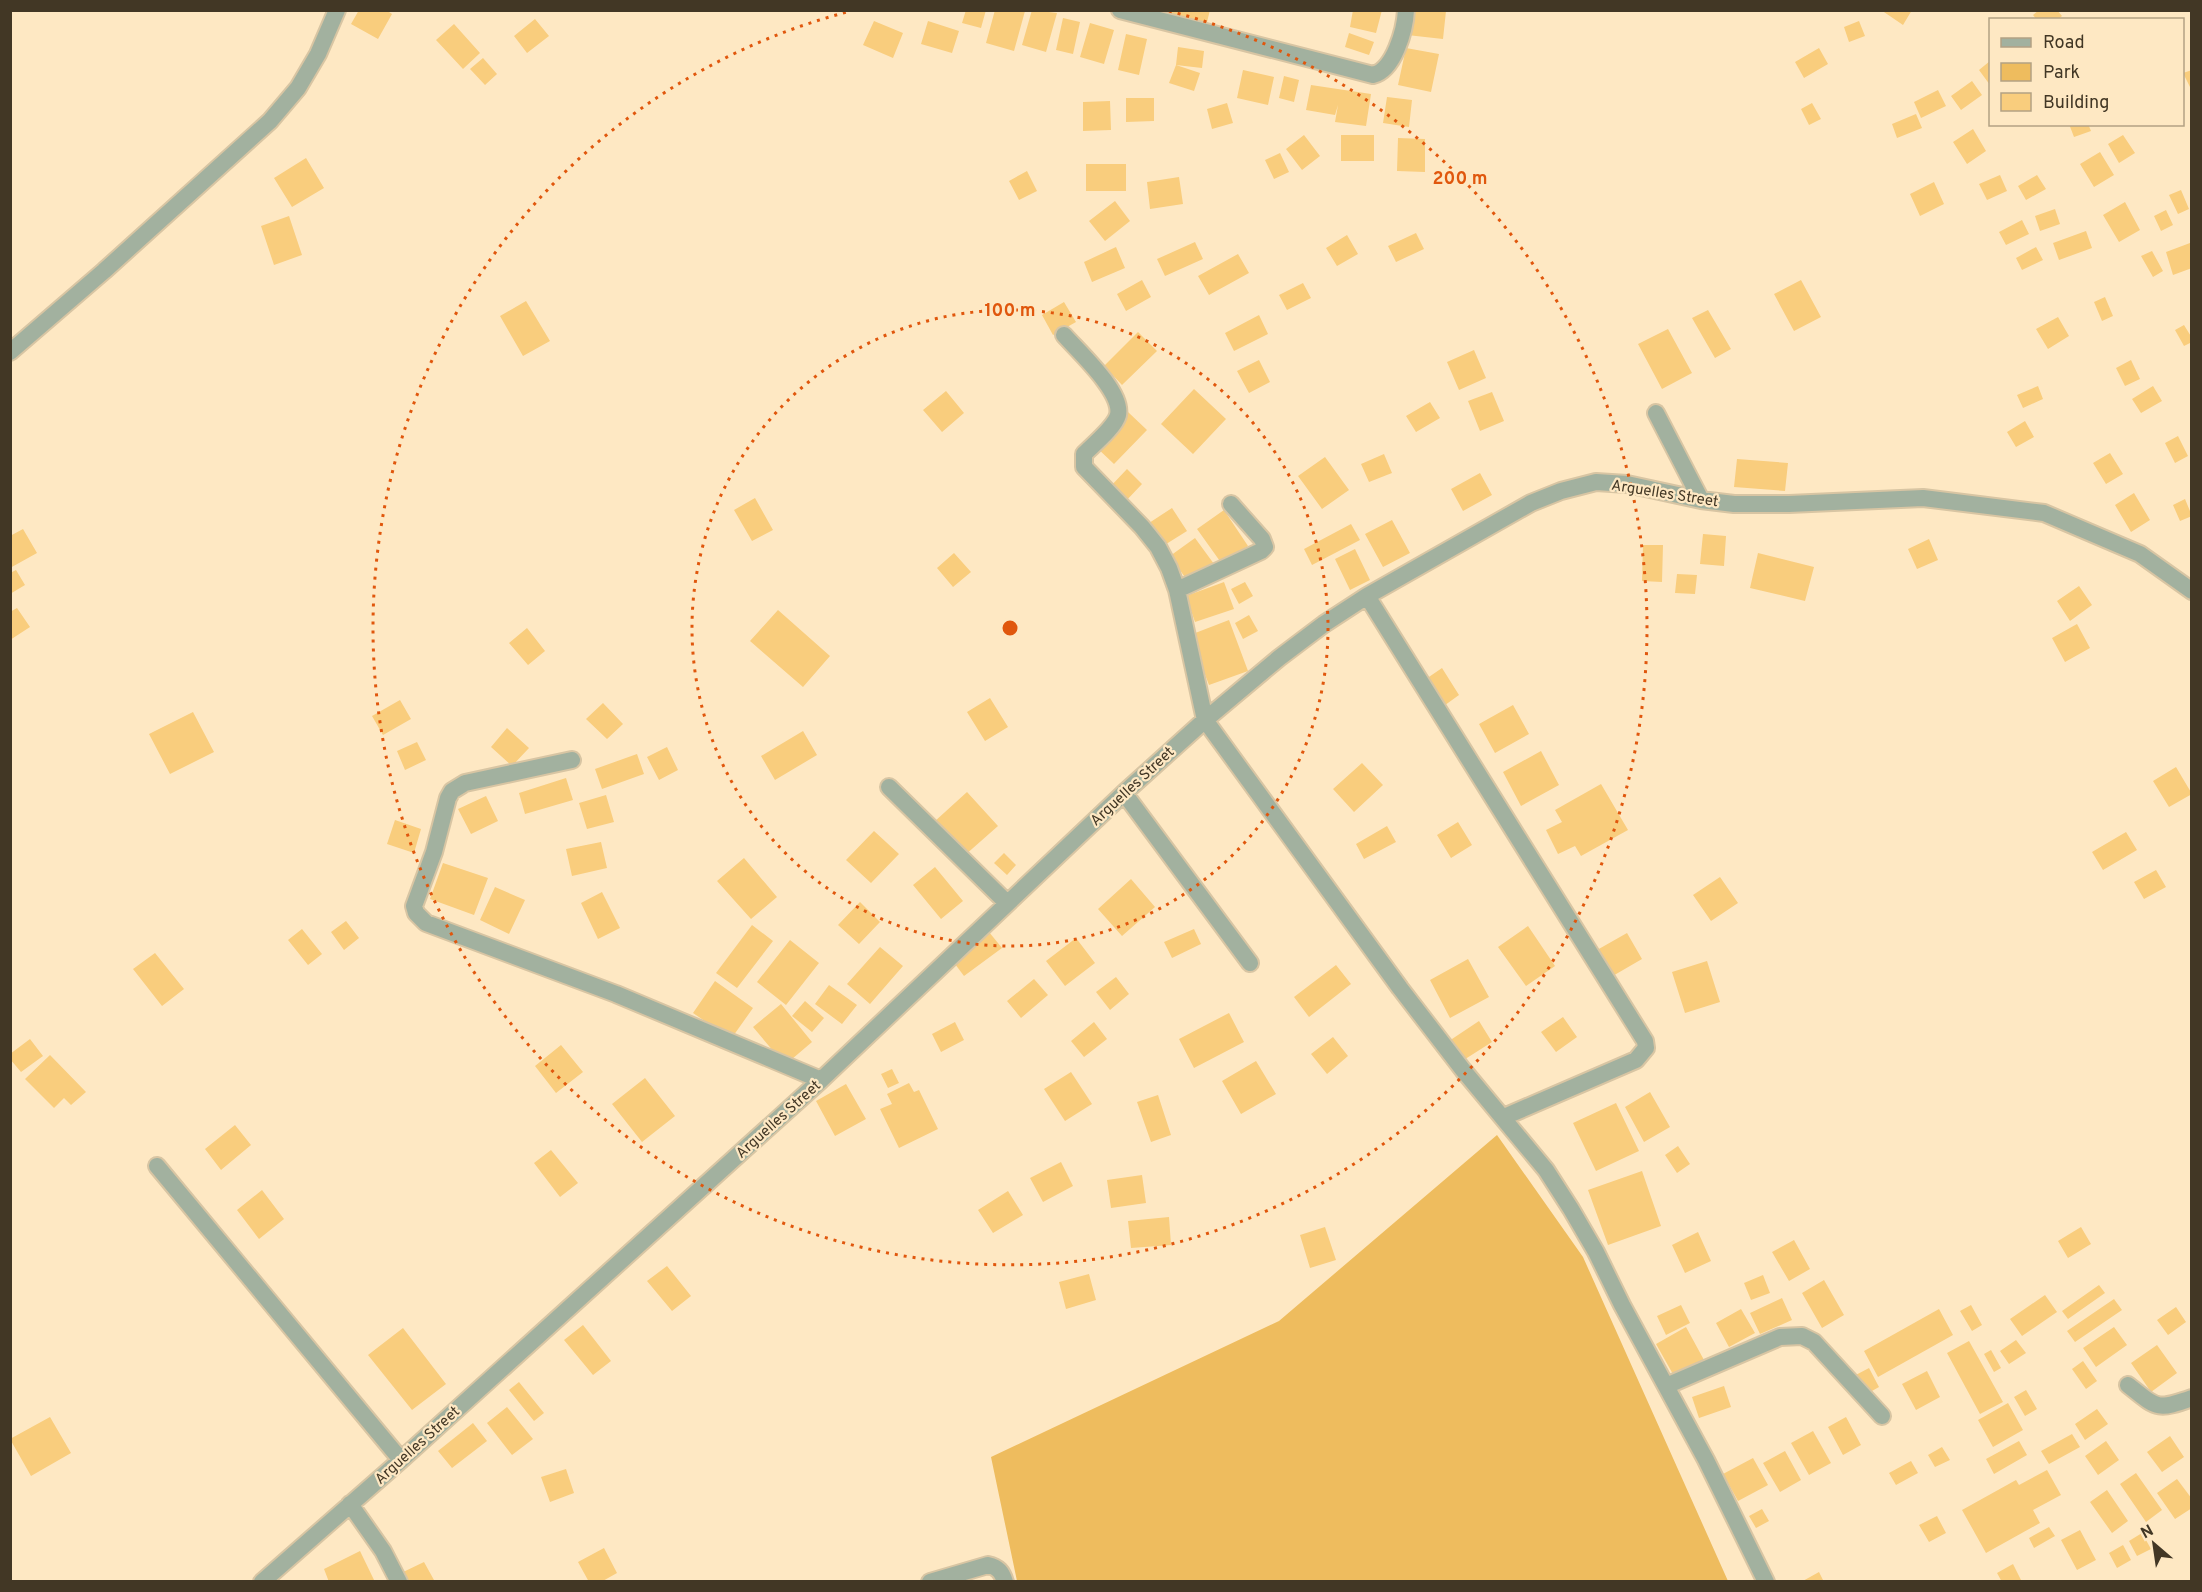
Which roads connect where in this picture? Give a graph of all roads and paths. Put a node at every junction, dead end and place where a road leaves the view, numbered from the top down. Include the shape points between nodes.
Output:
1 (337, 10) edge
2 (1120, 10) edge
3 (1406, 10) edge
4 (1064, 335) dead end
5 (10, 352) edge
6 (1656, 413) dead end
7 (1701, 500) junction
8 (1231, 504) dead end
9 (1177, 590) junction
10 (2192, 591) edge
11 (1367, 596) junction
12 (1205, 720) junction
13 (572, 760) dead end
14 (889, 787) dead end
15 (1124, 793) junction
16 (1007, 903) junction
17 (1250, 963) dead end
18 (821, 1080) junction
19 (1504, 1118) junction
20 (157, 1166) dead end
21 (2128, 1385) dead end
22 (1666, 1386) junction
23 (2192, 1398) edge
24 (1882, 1416) dead end
25 (401, 1460) junction
26 (350, 1504) junction
27 (262, 1581) edge
28 (399, 1581) edge
29 (930, 1581) edge
30 (1005, 1581) edge
31 (1766, 1581) edge

1 - 5 street via 298,88 270,121
2 - 3 street via 1373,75 1390,64
4 - 9 street via 1109,386 1119,408 1112,425 1084,454 1083,467 1158,547
6 - 7 street
7 - 10 street, Arguelles Street via 1789,504 1923,498 2044,513 2140,554
7 - 11 street, Arguelles Street via 1627,484 1596,482 1561,491 1531,503
8 - 9 street via 1265,547
9 - 12 street
11 - 12 street, Arguelles Street via 1279,658
11 - 19 street via 1646,1041 1646,1048 1636,1060
12 - 15 street, Arguelles Street
12 - 19 street via 1400,988
13 - 18 street via 465,783 453,791 414,906 416,913 426,923 616,994
14 - 16 street
15 - 16 street, Arguelles Street
15 - 17 street
16 - 18 street, Arguelles Street
18 - 25 street, Arguelles Street
19 - 22 street via 1571,1209
20 - 25 street
21 - 23 street via 2154,1406
22 - 24 street via 1780,1337 1802,1336 1814,1342
22 - 31 street
25 - 26 street, Arguelles Street
26 - 27 street, Arguelles Street
26 - 28 street
29 - 30 street via 988,1565 996,1567

